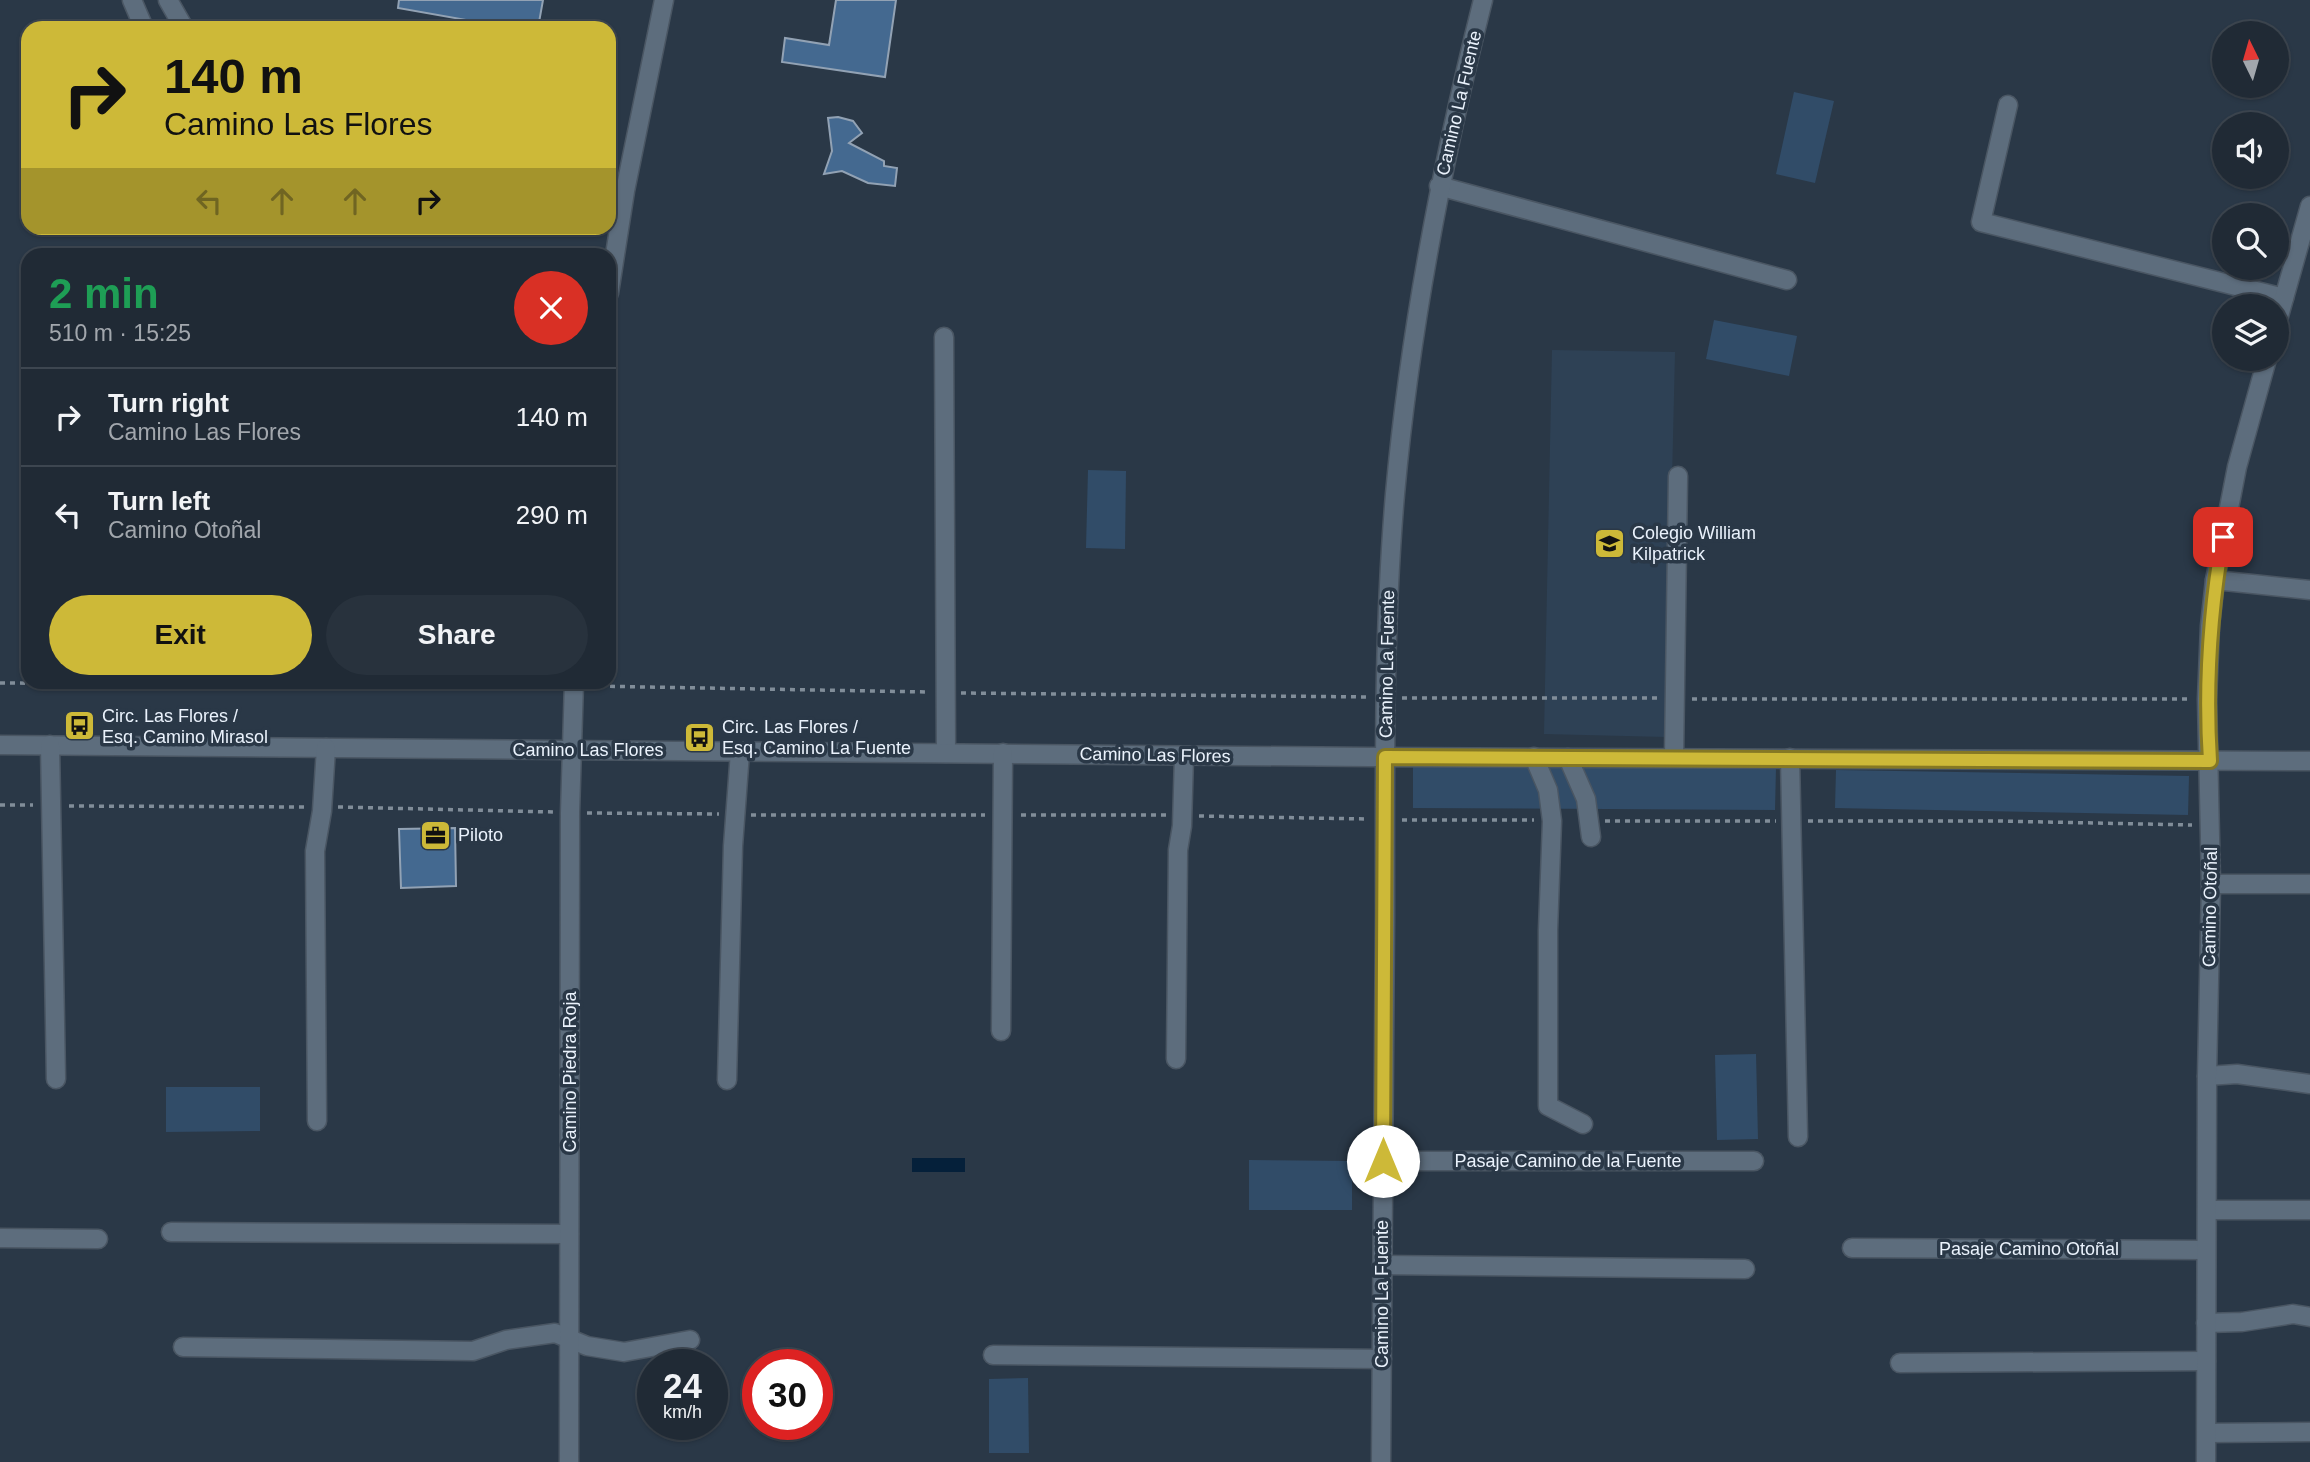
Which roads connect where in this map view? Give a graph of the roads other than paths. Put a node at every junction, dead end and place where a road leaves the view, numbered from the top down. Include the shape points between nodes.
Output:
1 (132, 0) edge
2 (168, 0) edge
3 (664, 0) edge
4 (1483, 0) edge
5 (141, 21) edge
6 (180, 21) edge
7 (2008, 105) dead end
8 (1439, 186) junction
9 (2310, 206) edge
10 (616, 248) edge
11 (1787, 280) dead end
12 (2268, 294) edge
13 (2285, 294) edge
14 (944, 337) dead end
15 (2264, 371) edge
16 (1678, 476) dead end
17 (2216, 580) junction
18 (2310, 590) edge
19 (574, 689) edge
20 (0, 745) edge
21 (50, 745) junction
22 (326, 748) junction
23 (572, 750) junction
24 (740, 751) junction
25 (946, 752) junction
26 (1003, 753) junction
27 (1184, 756) junction
28 (1385, 757) junction
29 (1534, 757) junction
30 (1674, 757) junction
31 (1568, 758) junction
32 (1790, 758) junction
33 (2210, 761) junction
34 (2310, 761) edge
35 (1591, 837) dead end
36 (2211, 884) junction
37 (2310, 884) edge
38 (1001, 1031) dead end
39 (1176, 1059) dead end
40 (2207, 1076) junction
41 (56, 1079) dead end
42 (727, 1080) dead end
43 (2310, 1084) edge
44 (317, 1121) dead end
45 (1583, 1124) dead end
46 (1798, 1137) dead end
47 (1383, 1161) junction
48 (1754, 1161) dead end
49 (2208, 1210) junction
50 (2310, 1210) edge
51 (172, 1231) dead end
52 (569, 1234) junction
53 (0, 1238) edge
54 (98, 1239) dead end
55 (1852, 1248) dead end
56 (2206, 1251) junction
57 (1382, 1265) junction
58 (1745, 1269) dead end
59 (2310, 1317) edge
60 (2206, 1323) junction
61 (690, 1339) dead end
62 (570, 1341) junction
63 (183, 1347) dead end
64 (993, 1355) dead end
65 (1382, 1359) junction
66 (2206, 1361) junction
67 (1900, 1363) dead end
68 (2310, 1432) edge
69 (2207, 1433) junction
70 (569, 1462) edge
71 (1381, 1462) edge
72 (2206, 1462) edge

1 - 5 street
2 - 6 street
3 - 10 street
4 - 8 street, Camino La Fuente
7 - 12 street via 1981,222
8 - 11 street
8 - 28 street, Camino La Fuente via 1404,414 1390,557
9 - 13 street
14 - 25 street
15 - 17 street, Camino Otoñal via 2237,467
16 - 30 street
17 - 18 street
17 - 33 street, Camino Otoñal via 2207,699
19 - 23 street, Camino Piedra Roja
20 - 21 street, Camino Las Flores
21 - 22 street, Camino Las Flores
21 - 41 street
22 - 23 street, Camino Las Flores
22 - 44 street via 315,851
23 - 24 street, Camino Las Flores
23 - 52 street, Camino Piedra Roja
24 - 25 street, Camino Las Flores
24 - 42 street
25 - 26 street, Camino Las Flores
26 - 27 street, Camino Las Flores
26 - 38 street
27 - 28 street, Camino Las Flores
27 - 39 street via 1178,850
28 - 29 street, Camino Las Flores
28 - 47 street, Camino La Fuente
29 - 31 street, Camino Las Flores
29 - 45 street via 1548,790 1552,821 1548,1106
30 - 31 street, Camino Las Flores
30 - 32 street, Camino Las Flores
31 - 35 street via 1586,799
32 - 33 street, Camino Las Flores
32 - 46 street
33 - 34 street, Camino Las Flores
33 - 36 street, Camino Otoñal
36 - 37 street
36 - 40 street, Camino Otoñal
40 - 43 street via 2237,1074
40 - 49 street, Camino Otoñal
47 - 48 street, Pasaje Camino de la Fuente
47 - 57 street, Camino La Fuente
49 - 50 street
49 - 56 street, Camino Otoñal
51 - 52 street
52 - 62 street, Camino Piedra Roja
53 - 54 street
55 - 56 street, Pasaje Camino Otoñal
56 - 60 street, Camino Otoñal
57 - 58 street
57 - 65 street, Camino La Fuente
59 - 60 street via 2293,1314
60 - 66 street, Camino Otoñal
61 - 62 street via 624,1352
62 - 63 street via 545,1334 472,1351
62 - 70 street, Camino Piedra Roja
64 - 65 street
65 - 71 street, Camino La Fuente
66 - 67 street
66 - 69 street, Camino Otoñal
68 - 69 street
69 - 72 street, Camino Otoñal

